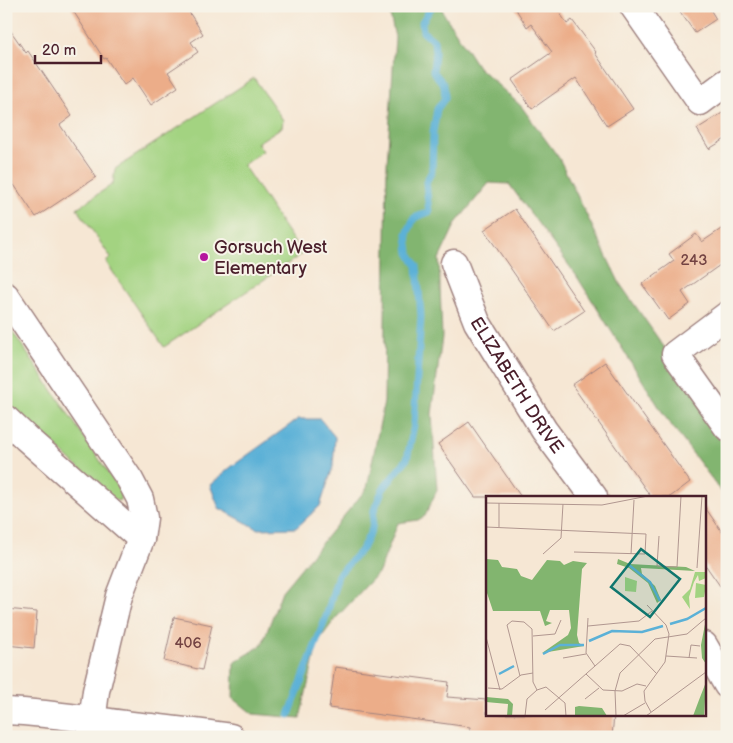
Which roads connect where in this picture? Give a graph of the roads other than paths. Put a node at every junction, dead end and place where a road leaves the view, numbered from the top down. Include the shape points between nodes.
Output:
1 (633, 6) edge
2 (727, 82) edge
3 (454, 264) dead end
4 (6, 296) edge
5 (727, 316) edge
6 (6, 419) edge
7 (727, 427) edge
8 (593, 496) edge
9 (141, 539) junction
10 (706, 648) edge
11 (727, 685) edge
12 (6, 711) edge
13 (92, 728) edge
14 (231, 737) edge

1 - 2 street via 700,102
3 - 8 street, ELIZABETH DRIVE via 477,322 544,430
4 - 9 street via 130,480 140,499 144,518
5 - 7 street via 675,354
6 - 9 street
9 - 13 street via 119,596 96,691
10 - 11 street
12 - 13 street
13 - 14 street

